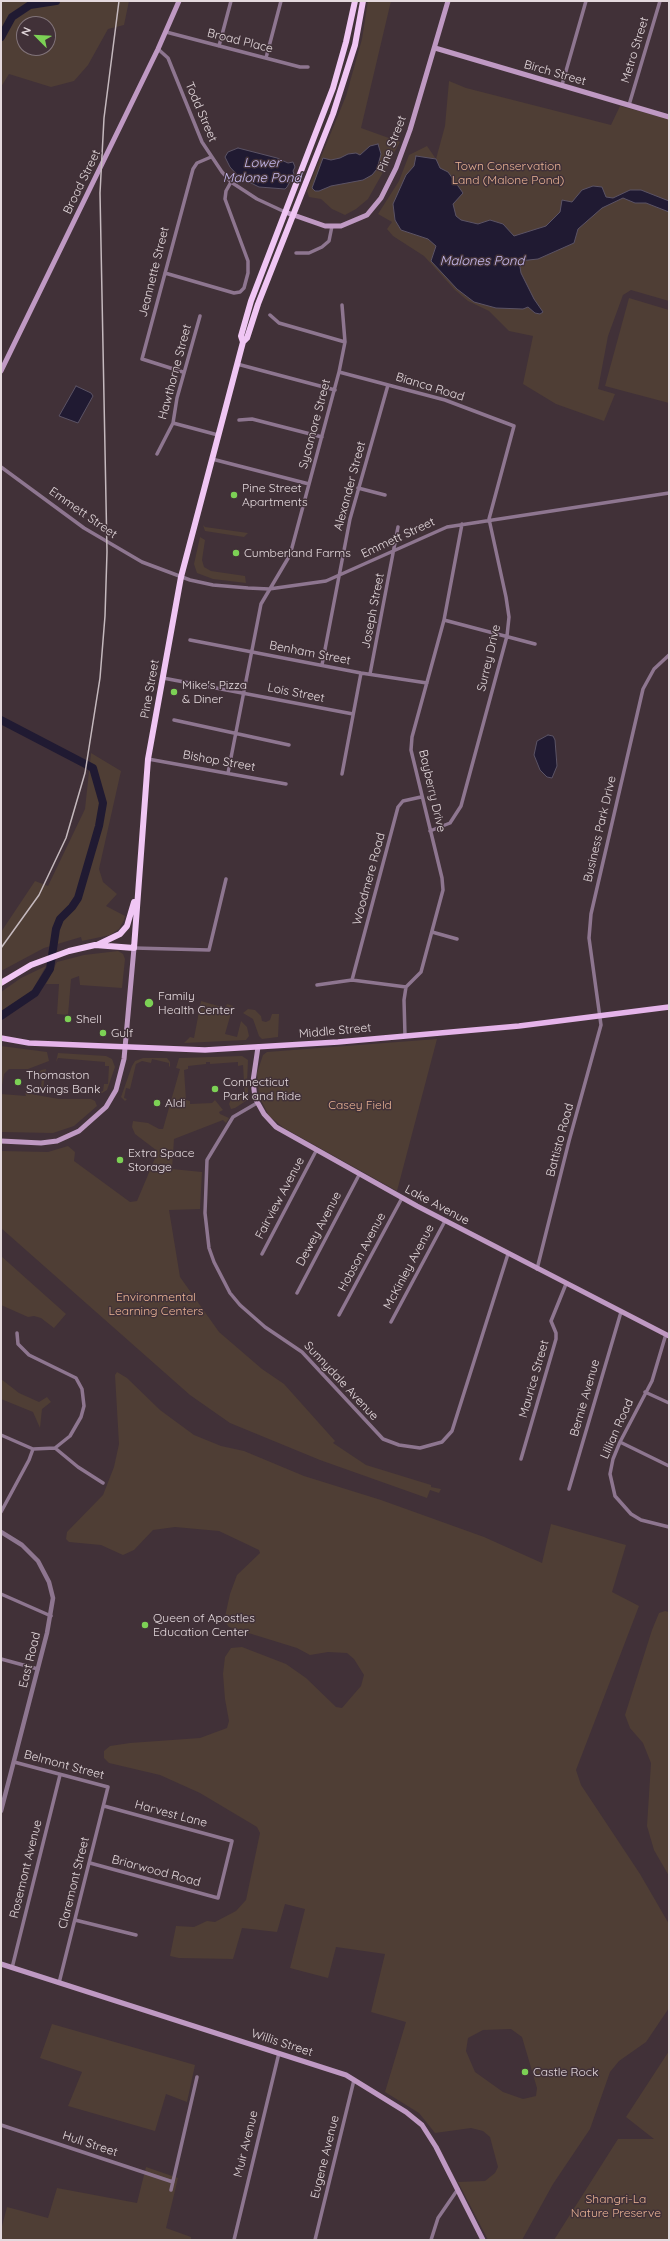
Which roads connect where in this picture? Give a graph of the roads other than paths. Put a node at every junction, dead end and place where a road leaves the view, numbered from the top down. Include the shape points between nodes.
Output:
1 (180, 1) edge
2 (231, 1) edge
3 (281, 1) edge
4 (355, 1) edge
5 (363, 1) edge
6 (448, 1) edge
7 (586, 1) edge
8 (660, 1) edge
9 (166, 32) junction
10 (219, 46) junction
11 (158, 48) junction
12 (435, 48) junction
13 (266, 58) junction
14 (308, 67) dead end
15 (562, 85) junction
16 (629, 105) junction
17 (669, 117) edge
18 (211, 157) junction
19 (231, 182) junction
20 (285, 212) junction
21 (293, 215) junction
22 (332, 226) junction
23 (296, 253) dead end
24 (165, 273) junction
25 (342, 305) dead end
26 (270, 315) dead end
27 (200, 316) dead end
28 (243, 342) junction
29 (345, 342) junction
30 (237, 364) junction
31 (1, 371) edge
32 (183, 372) junction
33 (339, 372) junction
34 (388, 385) junction
35 (335, 390) junction
36 (239, 420) dead end
37 (173, 423) junction
38 (514, 426) joint
39 (218, 435) junction
40 (322, 437) junction
41 (157, 454) dead end
42 (212, 459) junction
43 (1, 467) edge
44 (309, 484) junction
45 (358, 488) junction
46 (669, 493) edge
47 (385, 495) dead end
48 (489, 519) junction
49 (462, 524) junction
50 (398, 527) dead end
51 (394, 550) junction
52 (182, 577) junction
53 (339, 577) junction
54 (269, 589) junction
55 (444, 620) junction
56 (507, 636) junction
57 (190, 640) dead end
58 (535, 644) dead end
59 (250, 652) junction
60 (669, 655) edge
61 (322, 665) junction
62 (361, 673) junction
63 (370, 674) junction
64 (163, 678) junction
65 (427, 683) junction
66 (243, 693) junction
67 (353, 714) junction
68 (174, 720) dead end
69 (235, 733) junction
70 (290, 745) dead end
71 (148, 759) junction
72 (228, 773) junction
73 (342, 774) dead end
74 (286, 784) dead end
75 (421, 797) junction
76 (430, 831) junction
77 (226, 879) dead end
78 (138, 891) junction
79 (432, 932) junction
80 (457, 939) dead end
81 (95, 946) junction
82 (134, 948) junction
83 (352, 980) junction
84 (1, 983) edge
85 (317, 985) dead end
86 (406, 987) junction
87 (669, 1007) edge
88 (601, 1017) junction
89 (405, 1036) junction
90 (1, 1038) edge
91 (258, 1047) junction
92 (125, 1048) junction
93 (257, 1103) junction
94 (1, 1142) edge
95 (316, 1151) junction
96 (359, 1175) junction
97 (402, 1198) junction
98 (445, 1221) junction
99 (262, 1254) dead end
100 (508, 1254) junction
101 (537, 1269) junction
102 (566, 1284) junction
103 (297, 1293) dead end
104 (621, 1312) junction
105 (339, 1315) dead end
106 (391, 1322) dead end
107 (17, 1333) dead end
108 (668, 1335) edge
109 (645, 1392) junction
110 (669, 1403) edge
111 (1, 1435) edge
112 (620, 1442) junction
113 (55, 1448) junction
114 (33, 1449) junction
115 (521, 1459) dead end
116 (669, 1466) edge
117 (103, 1483) dead end
118 (569, 1489) dead end
119 (1, 1512) edge
120 (669, 1527) edge
121 (1, 1532) edge
122 (1, 1594) edge
123 (51, 1616) junction
124 (1, 1659) edge
125 (38, 1668) junction
126 (14, 1762) junction
127 (60, 1775) junction
128 (108, 1787) joint
129 (2, 1805) edge
130 (104, 1806) junction
131 (1, 1811) edge
132 (90, 1863) junction
133 (218, 1898) joint
134 (75, 1920) junction
135 (136, 1935) dead end
136 (1, 1964) edge
137 (12, 1968) junction
138 (59, 1983) junction
139 (279, 2053) junction
140 (197, 2077) dead end
141 (354, 2080) junction
142 (1, 2125) edge
143 (173, 2182) junction
144 (458, 2189) junction
145 (171, 2190) dead end
146 (234, 2240) edge
147 (315, 2240) edge
148 (430, 2240) edge
149 (483, 2240) edge

1 - 9 main road, Broad Street
2 - 10 street
3 - 13 street
4 - 20 highway via 333,88
5 - 21 highway via 355,44 341,91
6 - 12 main road, Pine Street
7 - 15 street
8 - 16 street, Metro Street
9 - 10 street, Broad Place
9 - 11 main road, Broad Street
10 - 13 street, Broad Place
11 - 18 street, Todd Street via 168,58 202,142
11 - 31 main road, Broad Street
12 - 15 main road, Birch Street
12 - 22 main road, Pine Street via 410,130 396,168 381,198 366,215 345,224
13 - 14 street, Broad Place
15 - 16 main road, Birch Street
16 - 17 main road, Birch Street
18 - 19 street, Todd Street
18 - 24 street, Jeannette Street via 197,163 193,169
19 - 20 street, Todd Street via 256,199
19 - 24 street via 226,190 225,199 248,266 244,288 234,293
20 - 21 main road, Pine Street
20 - 28 highway, Pine Street via 249,307 241,336
21 - 22 main road, Pine Street
21 - 28 highway, Pine Street via 247,338
22 - 23 street via 329,241 322,247 309,253
24 - 32 street, Jeannette Street via 142,359
25 - 29 street, Sycamore Street
26 - 29 street via 279,323
27 - 32 street, Hawthorne Street
28 - 30 highway, Pine Street
29 - 33 street, Sycamore Street
30 - 35 street
30 - 39 highway, Pine Street
32 - 37 street, Hawthorne Street
33 - 34 street, Bianca Road
33 - 35 street, Sycamore Street
34 - 38 street, Bianca Road via 445,400
34 - 45 street, Alexander Street
35 - 40 street, Sycamore Street
36 - 40 street via 252,419
37 - 39 street
37 - 41 street, Hawthorne Street
38 - 48 street, Surrey Drive
39 - 42 highway, Pine Street
40 - 44 street, Sycamore Street
42 - 44 street
42 - 52 highway, Pine Street
43 - 52 street, Emmett Street via 112,546 142,562
44 - 54 street, Sycamore Street via 290,555
45 - 47 street
45 - 53 street, Alexander Street
46 - 48 street, Emmett Street
48 - 49 street, Emmett Street
48 - 56 street, Surrey Drive via 506,597 509,617
49 - 51 street, Emmett Street via 435,531
49 - 55 street, Bayberry Drive
50 - 51 street, Joseph Street
51 - 53 street, Emmett Street
51 - 63 street, Joseph Street
52 - 54 street, Emmett Street via 213,585
52 - 64 highway, Pine Street
53 - 54 street, Emmett Street via 315,584
53 - 61 street, Alexander Street
54 - 59 street, Sycamore Street via 261,604
55 - 56 street
55 - 65 street, Bayberry Drive
56 - 58 street
56 - 76 street, Surrey Drive via 461,806 450,823
57 - 59 street, Benham Street
59 - 61 street, Benham Street
59 - 66 street, Sycamore Street
60 - 88 street, Business Park Drive via 654,669 643,689 591,914 589,938 597,1005
61 - 62 street, Benham Street
62 - 63 street, Benham Street
62 - 67 street
63 - 65 street, Benham Street
64 - 66 street, Lois Street
64 - 71 highway, Pine Street
65 - 75 street, Bayberry Drive via 412,737 411,750
66 - 67 street, Lois Street
66 - 69 street, Sycamore Street
67 - 73 street
68 - 69 street
69 - 70 street
69 - 72 street, Sycamore Street
71 - 72 street, Bishop Street
71 - 78 highway, Pine Street
72 - 74 street, Bishop Street
75 - 76 street, Bayberry Drive
75 - 83 street, Woodmere Road via 404,801 398,807
76 - 79 street, Bayberry Drive via 443,890
77 - 82 street via 209,950
78 - 81 highway via 127,926 112,939
78 - 82 highway, Pine Street
79 - 80 street
79 - 86 street, Bayberry Drive via 421,972
81 - 82 highway
81 - 84 highway via 34,964
82 - 92 main road, Pine Street
83 - 85 street
83 - 86 street
86 - 89 street
87 - 88 main road, Middle Street
88 - 89 main road, Middle Street
88 - 101 street, Battisto Road
89 - 91 main road, Middle Street
90 - 92 main road, Middle Street via 30,1043
91 - 92 main road, Middle Street via 205,1050
91 - 93 main road, Lake Avenue via 253,1081
92 - 94 main road, Pine Street via 121,1075 115,1092 106,1107 79,1131 56,1141
93 - 95 main road, Lake Avenue via 276,1127
93 - 100 street, Sunnydale Avenue via 233,1117 207,1160 205,1213 209,1248 214,1262 230,1293 240,1305 265,1327 302,1352 383,1439 404,1446 424,1448 442,1442 452,1430
95 - 96 main road, Lake Avenue
95 - 99 street, Fairview Avenue
96 - 97 main road, Lake Avenue
96 - 103 street, Dewey Avenue
97 - 98 main road, Lake Avenue
97 - 105 street, Hobson Avenue
98 - 100 main road, Lake Avenue
98 - 106 street, McKinley Avenue
100 - 101 main road, Lake Avenue
101 - 102 main road, Lake Avenue
102 - 104 main road, Lake Avenue
102 - 115 street, Maurice Street via 551,1321 556,1339
104 - 108 main road, Lake Avenue
104 - 118 street, Bernie Avenue
107 - 113 street via 18,1344 23,1350 76,1378 82,1389 84,1406 81,1417 70,1436
108 - 109 street, Lillian Road via 652,1381
109 - 110 street
109 - 112 street, Lillian Road
111 - 114 street
112 - 116 street
112 - 120 street, Lillian Road via 610,1474 616,1496 631,1514 641,1520
113 - 114 street
113 - 117 street
114 - 119 street
121 - 123 street, East Road via 26,1548 42,1567 53,1598
122 - 123 street
123 - 125 street, East Road
124 - 125 street
125 - 126 street, East Road
126 - 127 street, Belmont Street
126 - 129 street, East Road
127 - 128 street, Belmont Street
127 - 137 street, Rosemont Avenue
128 - 130 street, Claremont Street
129 - 131 street, East Road
130 - 132 street, Claremont Street
130 - 133 street, Harvest Lane via 232,1841
132 - 133 street, Briarwood Road
132 - 134 street, Claremont Street
134 - 135 street
134 - 138 street, Claremont Street
136 - 137 main road, Willis Street
137 - 138 main road, Willis Street
138 - 139 main road, Willis Street
139 - 141 main road, Willis Street via 336,2071
139 - 146 street, Muir Avenue
140 - 143 street
141 - 144 main road, Willis Street via 406,2112 422,2126
141 - 147 street, Eugene Avenue
142 - 143 street, Hull Street
143 - 145 street
144 - 148 street via 438,2218
144 - 149 main road, Willis Street

